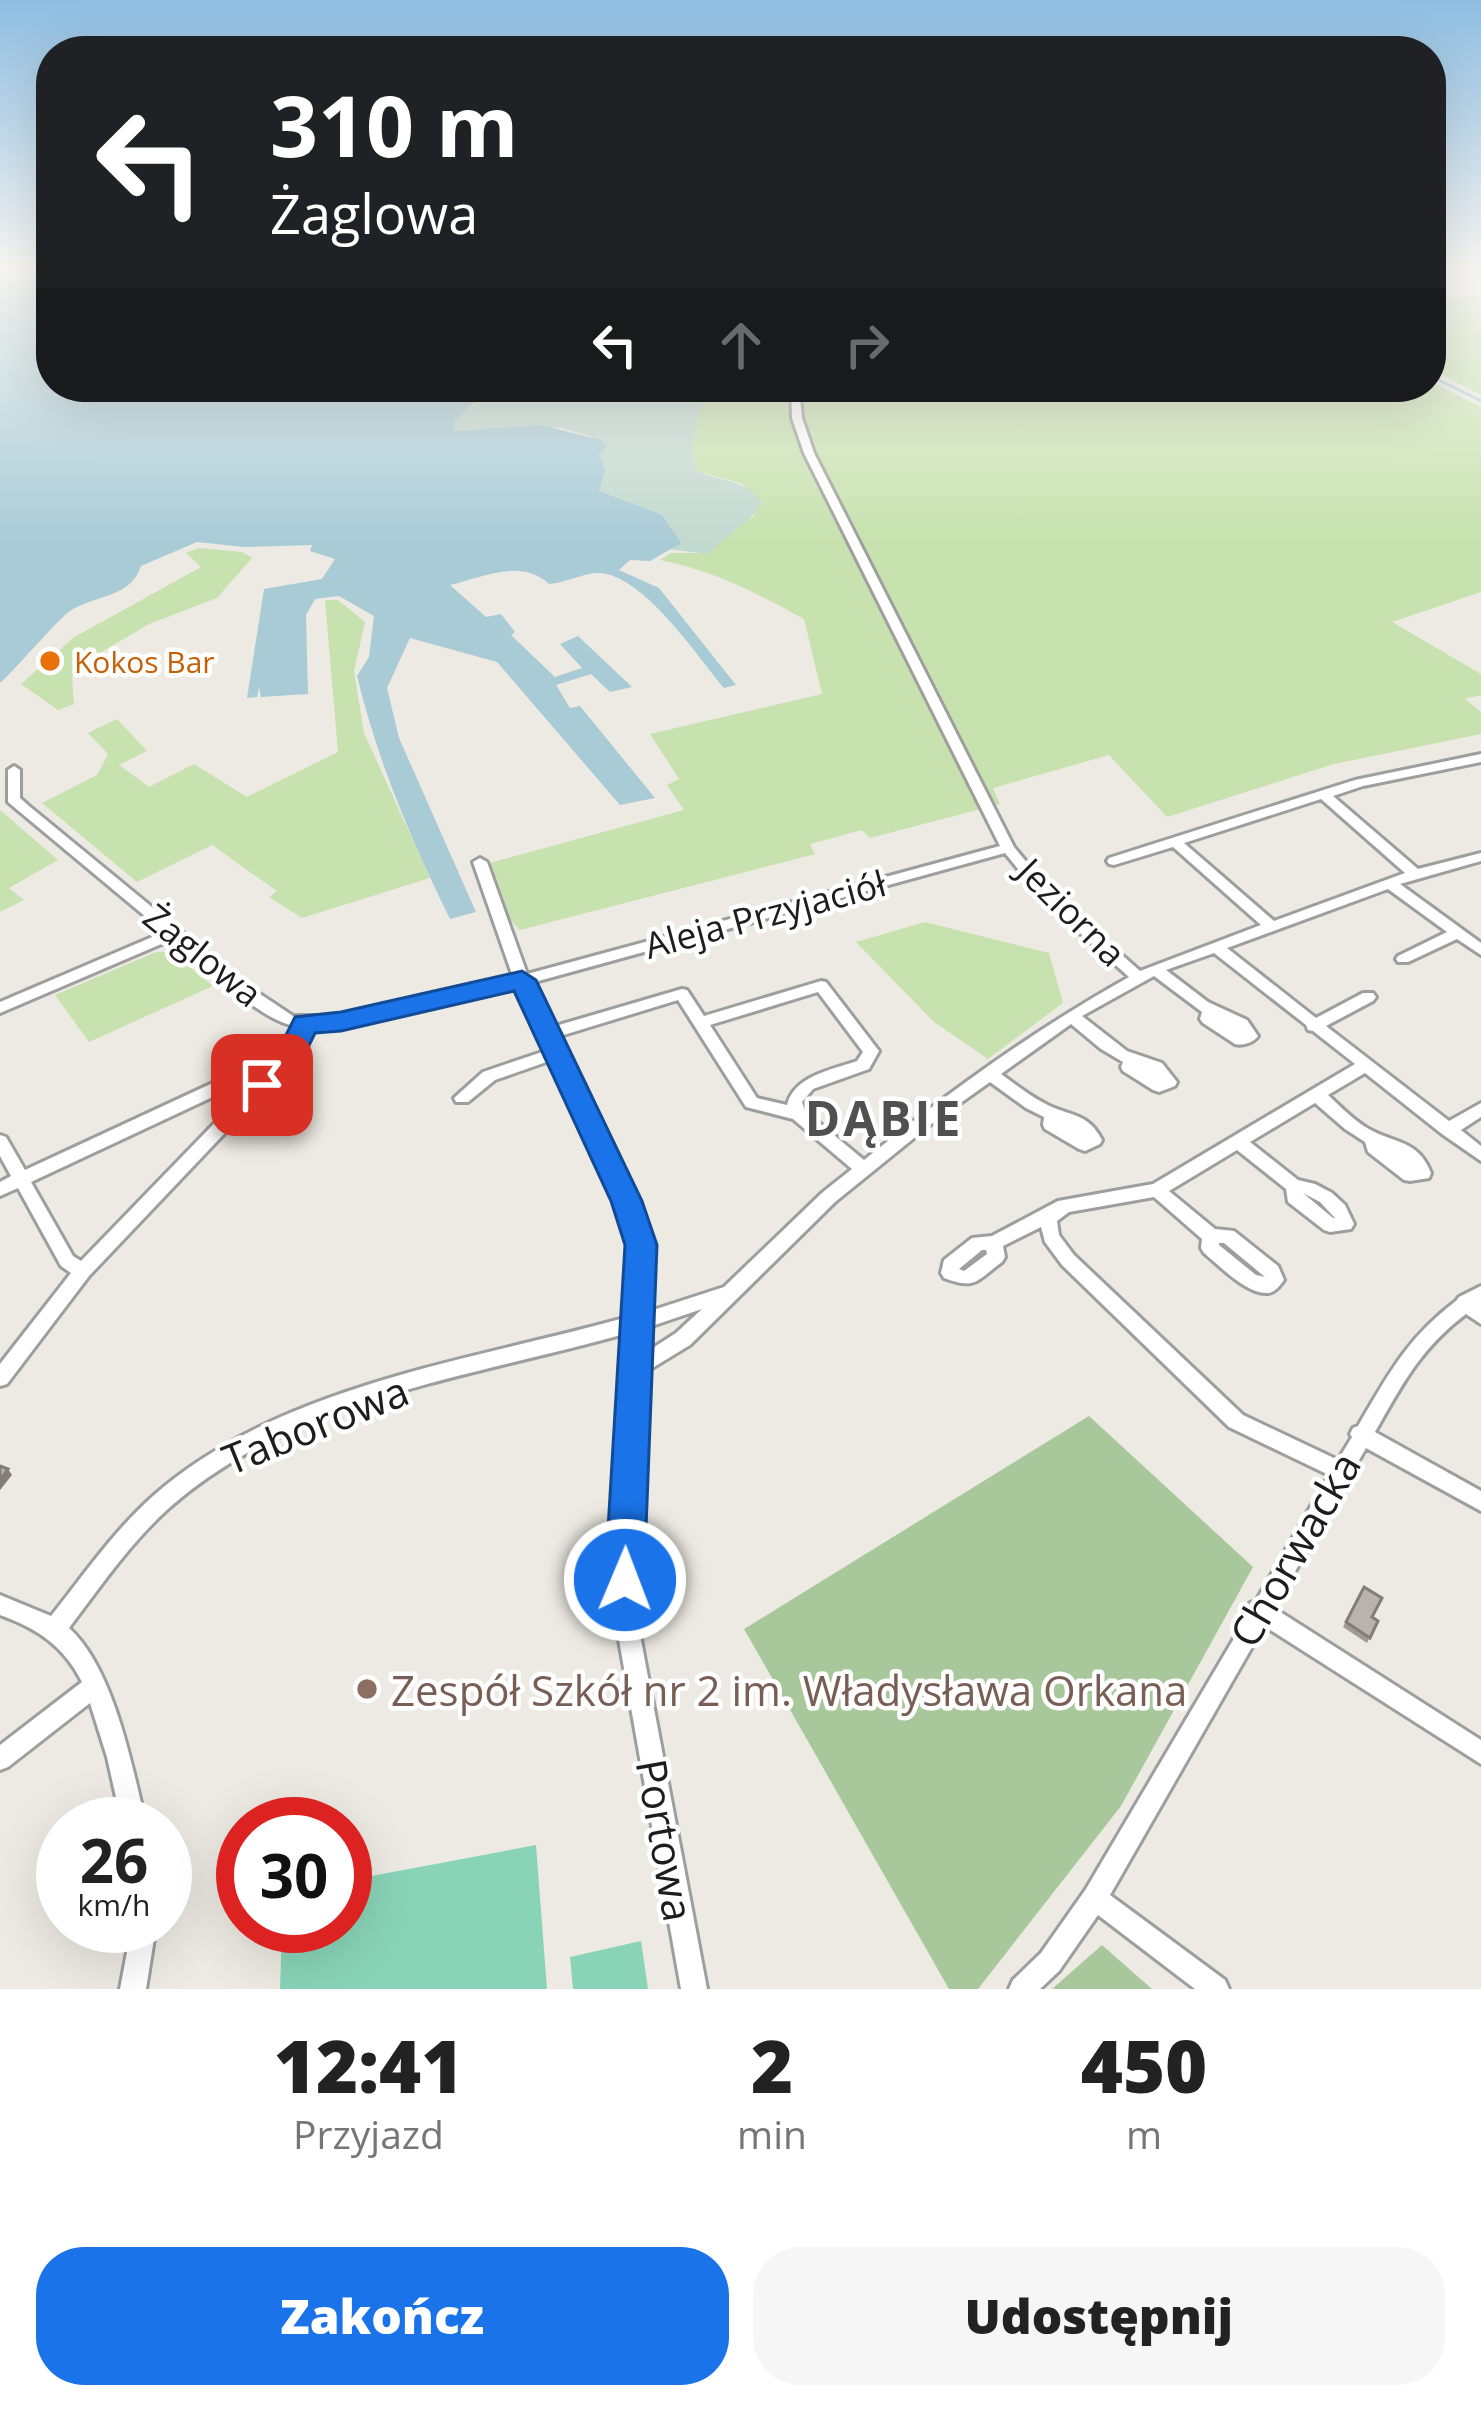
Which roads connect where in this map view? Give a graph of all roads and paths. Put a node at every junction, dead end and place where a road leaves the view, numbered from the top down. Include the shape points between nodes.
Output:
1 (796, 402) edge
2 (1481, 758) edge
3 (14, 770) dead end
4 (1323, 794) junction
5 (1174, 841) junction
6 (1008, 848) junction
7 (1481, 856) edge
8 (1114, 861) dead end
9 (480, 862) dead end
10 (1415, 874) junction
11 (1389, 883) junction
12 (1270, 925) junction
13 (175, 933) junction
14 (1458, 934) junction
15 (1215, 946) junction
16 (1481, 950) edge
17 (1403, 959) dead end
18 (1155, 968) junction
19 (1138, 977) junction
20 (522, 980) junction
21 (1368, 997) dead end
22 (0, 1008) edge
23 (1210, 1011) dead end
24 (1071, 1016) junction
25 (702, 1022) junction
26 (304, 1024) junction
27 (1313, 1026) junction
28 (547, 1034) junction
29 (292, 1052) junction
30 (556, 1053) junction
31 (1131, 1059) dead end
32 (1364, 1066) junction
33 (989, 1073) junction
34 (1318, 1096) junction
35 (462, 1098) dead end
36 (1481, 1109) edge
37 (798, 1114) junction
38 (1053, 1115) dead end
39 (1448, 1130) junction
40 (1373, 1138) dead end
41 (0, 1142) edge
42 (1240, 1144) junction
43 (1481, 1155) edge
44 (863, 1169) junction
45 (20, 1179) junction
46 (1294, 1186) dead end
47 (0, 1189) edge
48 (1157, 1190) junction
49 (1053, 1212) junction
50 (1210, 1237) dead end
51 (994, 1244) dead end
52 (83, 1271) junction
53 (734, 1286) junction
54 (1476, 1304) edge
55 (639, 1320) junction
56 (637, 1368) junction
57 (0, 1378) edge
58 (1360, 1434) junction
59 (1339, 1470) junction
60 (1481, 1502) edge
61 (0, 1605) edge
62 (1258, 1610) junction
63 (55, 1629) junction
64 (93, 1687) junction
65 (1481, 1753) edge
66 (0, 1760) edge
67 (128, 1797) edge
68 (1095, 1898) junction
69 (139, 1953) edge
70 (133, 1989) edge
71 (694, 1989) edge
72 (1022, 1989) edge
73 (1216, 1989) edge

1 - 6 street, Jeziorna via 808,453
2 - 4 street
3 - 13 street, Żaglowa via 13,799
4 - 5 street
4 - 10 street
5 - 8 street
5 - 12 street
6 - 19 street, Jeziorna via 1048,897
6 - 20 street, Aleja Przyjaciół
7 - 10 street
9 - 20 street, Portowa
10 - 11 street
11 - 12 street
11 - 14 street
12 - 15 street
13 - 22 street
13 - 26 street, Żaglowa via 278,1016
14 - 16 street
14 - 17 street
15 - 18 street
15 - 27 street
18 - 19 street
18 - 23 street
19 - 24 street
20 - 26 street, Żaglowa
20 - 28 street, Portowa
21 - 27 street
24 - 31 street
24 - 33 street
25 - 28 street via 682,994
25 - 37 street via 752,1103
25 - 37 street via 821,986 871,1051 863,1065 800,1091
26 - 29 street
27 - 32 street
28 - 30 street, Portowa
29 - 45 street
29 - 52 street
30 - 35 street via 489,1076
30 - 55 street, Portowa via 636,1223
32 - 34 street
32 - 39 street
33 - 38 street
33 - 44 street
34 - 40 street
34 - 42 street
36 - 39 street
37 - 44 street
39 - 43 street
41 - 45 street
42 - 46 street
42 - 48 street
44 - 53 street
45 - 47 street
45 - 52 street via 67,1261
48 - 49 street
48 - 50 street
49 - 51 street
49 - 59 street via 1051,1238 1236,1420
52 - 57 street
53 - 55 street, Taborowa
53 - 56 street via 683,1339
54 - 58 street, Chorwacka via 1423,1340
55 - 56 street, Portowa
55 - 63 street, Taborowa via 279,1428 171,1493
56 - 71 street, Portowa via 626,1600
58 - 59 street, Chorwacka
58 - 60 street
59 - 62 street, Chorwacka
61 - 63 street
62 - 65 street
62 - 68 street, Chorwacka
63 - 64 street via 76,1650
64 - 66 street
64 - 67 street
68 - 72 street, Chorwacka
68 - 73 street
69 - 70 street

